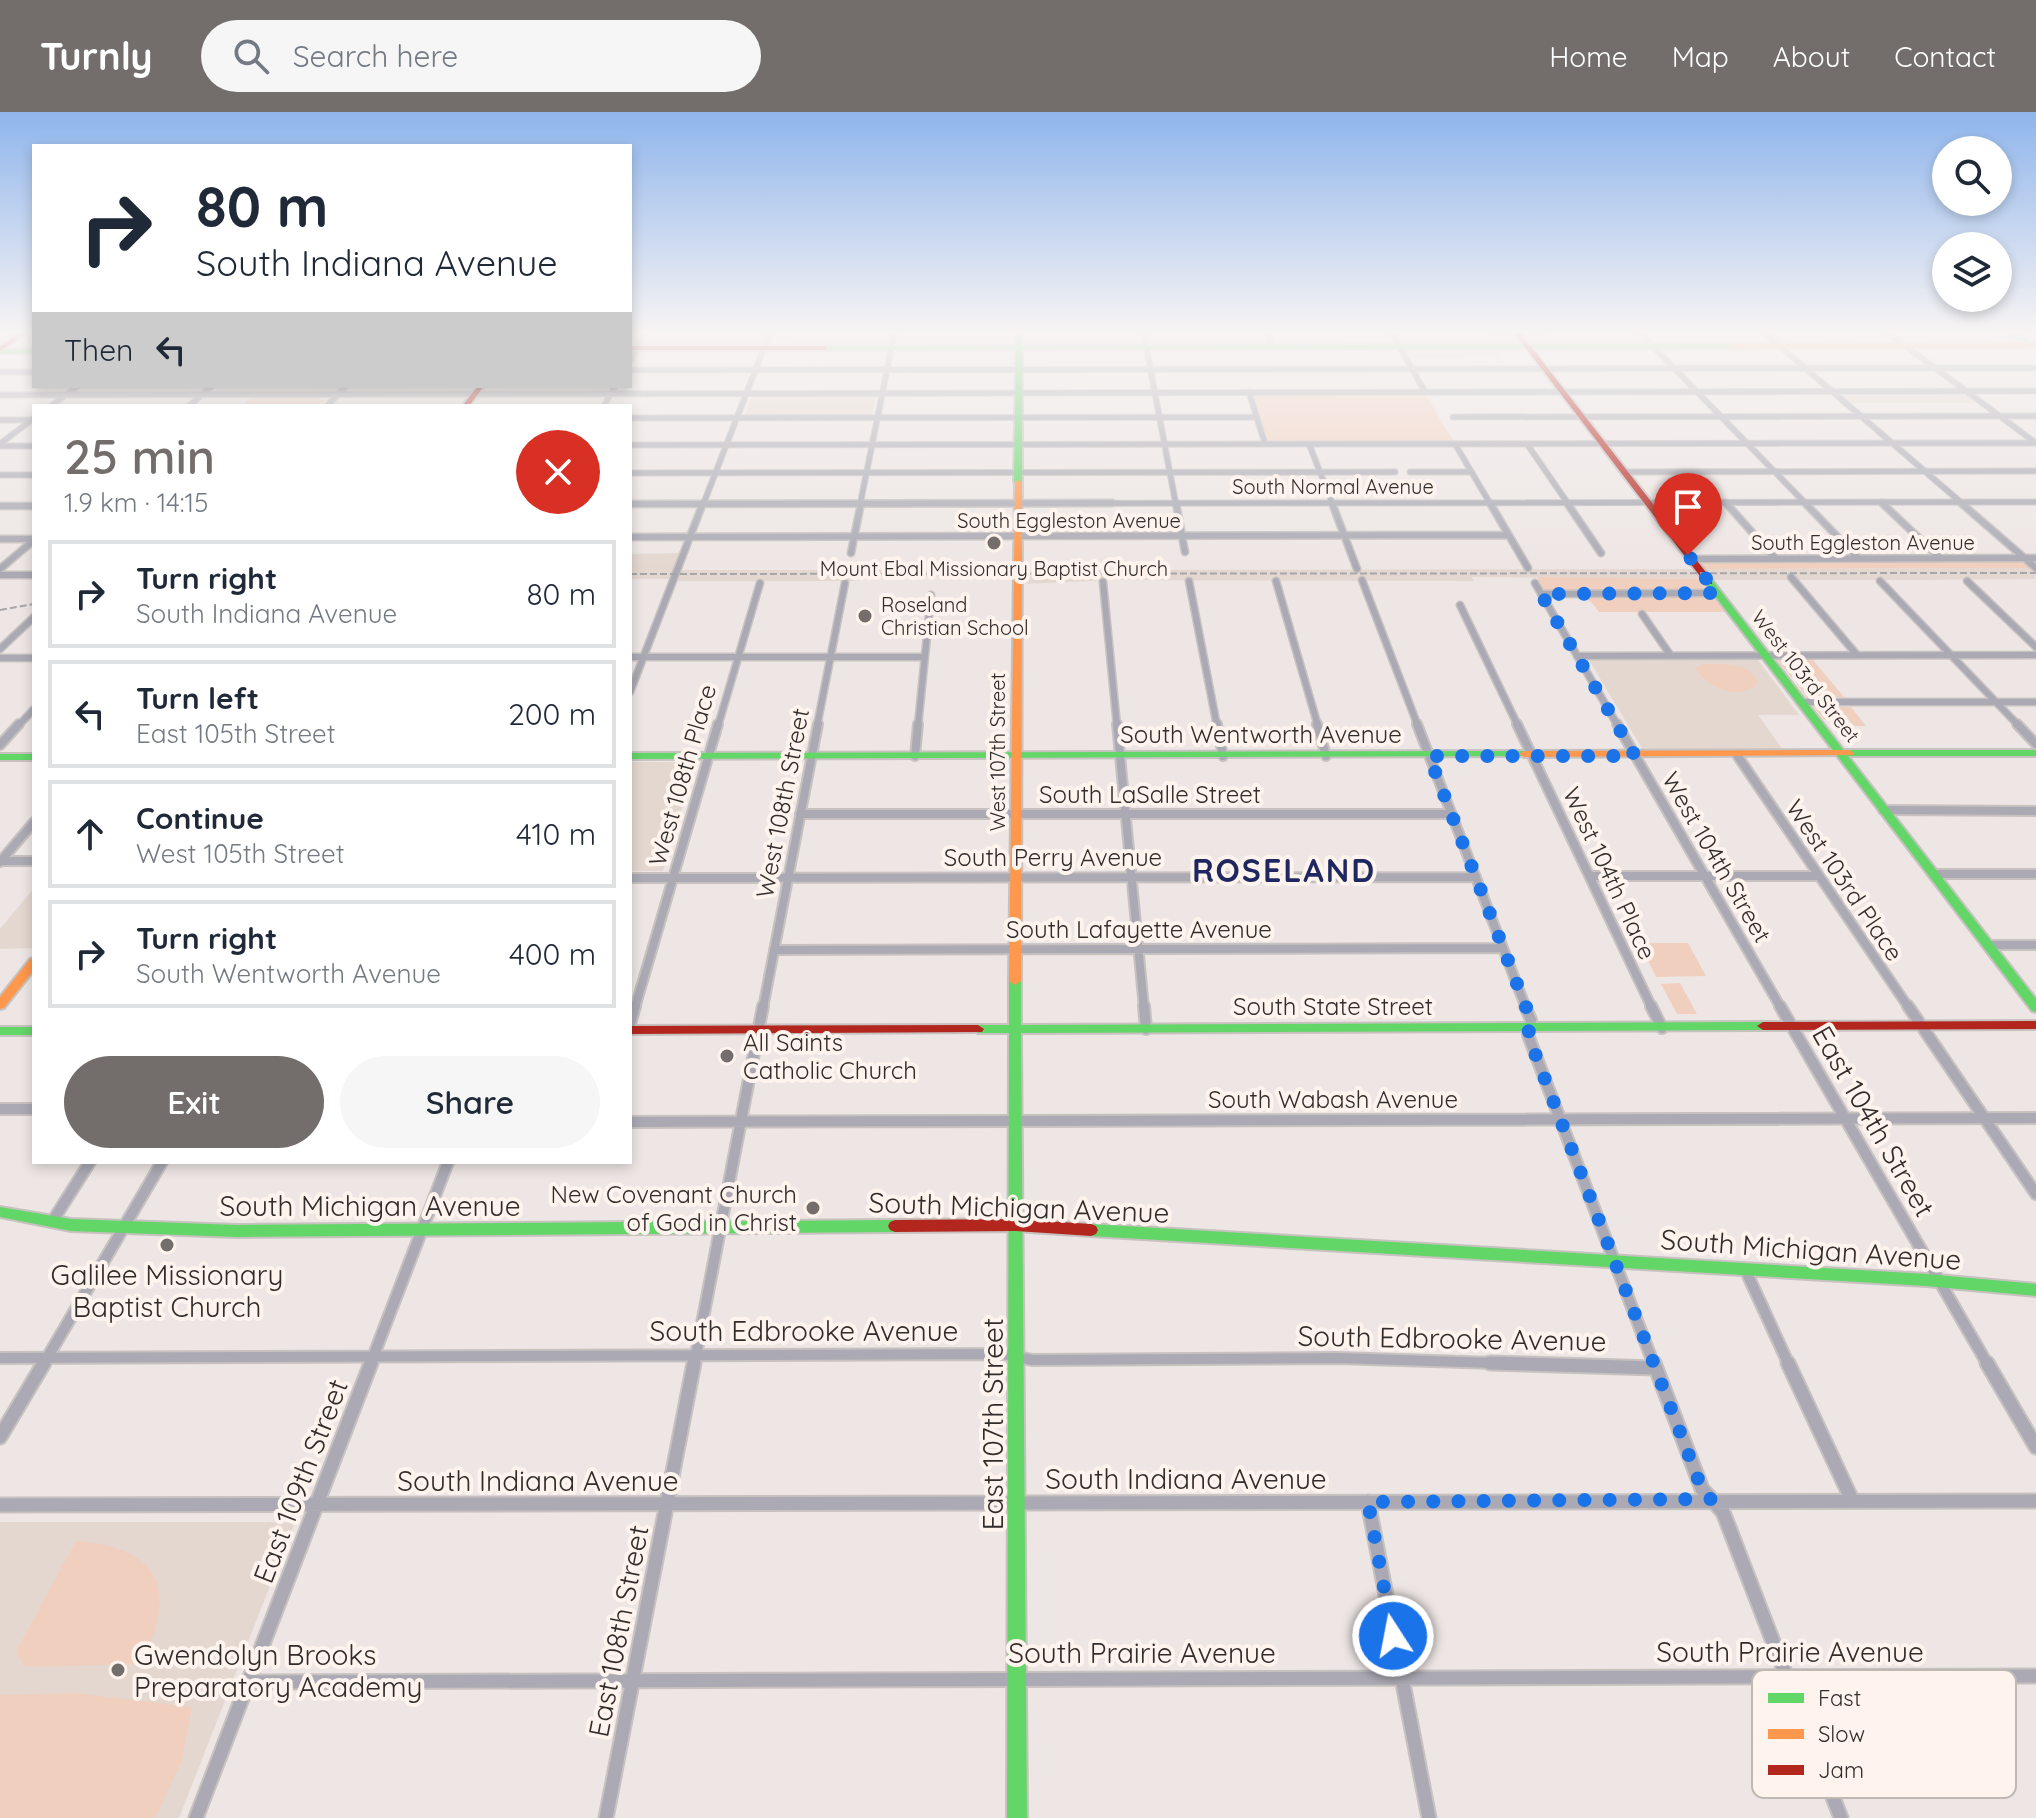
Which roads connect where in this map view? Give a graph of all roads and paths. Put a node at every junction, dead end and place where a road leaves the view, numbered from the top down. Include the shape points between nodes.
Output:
1 (740, 410) edge
2 (880, 410) edge
3 (1018, 410) edge
4 (1158, 410) edge
5 (1255, 410) edge
6 (1575, 410) edge
7 (1713, 410) edge
8 (1852, 410) edge
9 (1992, 410) edge
10 (2001, 416) junction
11 (2036, 416) edge
12 (1159, 417) junction
13 (1257, 417) junction
14 (1453, 417) dead end
15 (1581, 417) junction
16 (1720, 417) junction
17 (1861, 417) junction
18 (632, 418) edge
19 (737, 418) junction
20 (878, 418) junction
21 (1018, 418) junction
22 (32, 419) edge
23 (0, 420) edge
24 (32, 420) edge
25 (1601, 443) junction
26 (1746, 443) junction
27 (1891, 443) junction
28 (2036, 443) edge
29 (1018, 444) junction
30 (1164, 444) junction
31 (1265, 444) junction
32 (1309, 444) junction
33 (1455, 444) junction
34 (1527, 444) junction
35 (0, 445) edge
36 (632, 445) edge
37 (727, 445) junction
38 (872, 445) junction
39 (32, 446) edge
40 (2036, 471) edge
41 (1169, 472) junction
42 (1320, 472) junction
43 (1395, 472) dead end
44 (1410, 472) dead end
45 (1471, 472) junction
46 (1624, 472) junction
47 (1774, 472) junction
48 (1924, 472) junction
49 (632, 473) edge
50 (715, 473) junction
51 (867, 473) junction
52 (1018, 473) junction
53 (0, 475) edge
54 (32, 475) edge
55 (1332, 502) junction
56 (1489, 502) junction
57 (1567, 502) junction
58 (1960, 502) junction
59 (2036, 502) edge
60 (861, 503) junction
61 (1018, 503) junction
62 (1175, 503) junction
63 (1647, 503) junction
64 (1726, 503) junction
65 (1804, 503) junction
66 (1882, 503) junction
67 (632, 504) edge
68 (704, 504) junction
69 (0, 506) edge
70 (32, 506) edge
71 (1344, 535) junction
72 (1508, 535) junction
73 (1018, 536) junction
74 (1181, 536) junction
75 (632, 537) edge
76 (690, 537) junction
77 (854, 537) junction
78 (0, 539) edge
79 (32, 540) edge
80 (32, 542) edge
81 (1185, 552) dead end
82 (851, 553) dead end
83 (1601, 553) dead end
84 (1775, 558) junction
85 (1858, 558) junction
86 (1940, 558) junction
87 (2025, 558) junction
88 (2036, 558) edge
89 (1690, 559) junction
90 (1528, 568) dead end
91 (2036, 568) edge
92 (1357, 569) dead end
93 (0, 572) edge
94 (32, 575) edge
95 (1791, 577) dead end
96 (1362, 580) dead end
97 (1189, 581) dead end
98 (1276, 581) dead end
99 (1880, 581) dead end
100 (1967, 581) dead end
101 (1103, 582) dead end
102 (760, 583) dead end
103 (845, 583) dead end
104 (1535, 583) dead end
105 (1717, 593) junction
106 (1541, 594) junction
107 (931, 595) dead end
108 (1460, 605) dead end
109 (1642, 614) dead end
110 (32, 619) edge
111 (2036, 647) edge
112 (0, 649) edge
113 (1764, 655) junction
114 (1857, 655) junction
115 (1950, 655) junction
116 (2036, 655) edge
117 (1577, 656) junction
118 (1671, 656) junction
119 (632, 657) edge
120 (644, 657) junction
121 (737, 657) junction
122 (830, 657) junction
123 (925, 657) junction
124 (0, 658) edge
125 (32, 658) edge
126 (632, 687) edge
127 (1800, 702) junction
128 (1995, 702) junction
129 (2036, 702) edge
130 (32, 711) edge
131 (2036, 744) edge
132 (0, 745) edge
133 (2036, 753) edge
134 (1841, 754) junction
135 (1737, 755) junction
136 (632, 756) edge
137 (709, 756) junction
138 (811, 756) junction
139 (915, 756) junction
140 (1017, 756) junction
141 (1120, 756) junction
142 (1223, 756) junction
143 (1326, 756) junction
144 (1429, 756) junction
145 (1532, 756) junction
146 (1635, 756) junction
147 (0, 757) edge
148 (32, 757) edge
149 (1883, 810) junction
150 (2036, 811) edge
151 (800, 814) junction
152 (1016, 814) junction
153 (1125, 814) junction
154 (1452, 814) junction
155 (32, 824) edge
156 (0, 861) edge
157 (32, 861) edge
158 (1933, 874) junction
159 (2036, 874) edge
160 (1590, 876) junction
161 (1705, 876) junction
162 (1819, 876) junction
163 (1131, 877) junction
164 (1476, 877) junction
165 (632, 878) edge
166 (673, 878) junction
167 (788, 878) junction
168 (1016, 878) junction
169 (1987, 945) junction
170 (2036, 945) edge
171 (1503, 948) junction
172 (1016, 949) junction
173 (1138, 949) junction
174 (774, 950) junction
175 (32, 965) edge
176 (0, 1005) edge
177 (2036, 1008) edge
178 (632, 1020) edge
179 (2036, 1025) edge
180 (1920, 1026) junction
181 (632, 1027) edge
182 (1792, 1027) junction
183 (1530, 1028) junction
184 (1662, 1028) junction
185 (1015, 1029) junction
186 (1146, 1029) junction
187 (759, 1030) junction
188 (0, 1031) edge
189 (32, 1031) edge
190 (0, 1109) edge
191 (32, 1109) edge
192 (1844, 1118) junction
193 (1983, 1118) junction
194 (2036, 1118) edge
195 (1560, 1119) junction
196 (1015, 1120) junction
197 (632, 1122) edge
198 (741, 1122) junction
199 (89, 1164) edge
200 (161, 1164) edge
201 (447, 1164) edge
202 (2036, 1194) edge
203 (0, 1212) edge
204 (52, 1222) junction
205 (1016, 1225) junction
206 (123, 1227) junction
207 (720, 1227) junction
208 (422, 1230) junction
209 (1614, 1260) junction
210 (1745, 1269) junction
211 (1939, 1281) junction
212 (2036, 1290) edge
213 (696, 1354) junction
214 (373, 1356) junction
215 (47, 1357) junction
216 (1016, 1357) junction
217 (0, 1358) edge
218 (1655, 1368) junction
219 (0, 1437) edge
220 (2036, 1447) edge
221 (1711, 1499) junction
222 (1852, 1500) junction
223 (2036, 1501) edge
224 (1016, 1502) junction
225 (1368, 1502) junction
226 (667, 1504) junction
227 (0, 1505) edge
228 (316, 1505) junction
229 (1783, 1670) edge
230 (2016, 1676) edge
231 (2036, 1676) edge
232 (1752, 1677) edge
233 (1017, 1678) junction
234 (1402, 1678) junction
235 (633, 1680) junction
236 (248, 1682) junction
237 (1833, 1798) edge
238 (196, 1818) edge
239 (606, 1818) edge
240 (1017, 1818) edge
241 (1429, 1818) edge
242 (1841, 1818) edge

1 - 19 street
2 - 20 street
3 - 21 main road, West 107th Street
4 - 12 street
5 - 13 street
6 - 15 main road, West 103rd Street
7 - 16 street
8 - 17 street
9 - 10 street
10 - 11 street
10 - 17 street
10 - 28 street
12 - 13 street
12 - 21 street
12 - 30 street
13 - 31 street
14 - 15 street
15 - 16 street
15 - 25 main road, West 103rd Street
16 - 17 street
16 - 26 street
17 - 27 street
18 - 19 street
19 - 20 street
19 - 37 street
20 - 21 street
20 - 38 street
21 - 29 main road, West 107th Street
22 - 23 street
24 - 35 street
25 - 26 street
25 - 34 street
25 - 46 main road, West 103rd Street
26 - 27 street
26 - 47 street
27 - 28 street
27 - 48 street
29 - 30 street
29 - 38 street
29 - 52 main road, West 107th Street
30 - 31 street
30 - 41 street
31 - 32 street
32 - 33 street
32 - 42 street
33 - 34 street
33 - 45 street
34 - 57 street
35 - 39 street
36 - 37 street
37 - 38 street
37 - 50 street
38 - 51 street
40 - 48 street
41 - 42 street
41 - 52 street
41 - 62 street
42 - 43 street
42 - 55 street
44 - 45 street
45 - 56 street
46 - 47 street
46 - 63 main road, West 103rd Street
47 - 48 street
47 - 65 street
48 - 58 street
49 - 50 street
50 - 51 street
50 - 68 street
51 - 52 street
51 - 60 street
52 - 61 main road, West 107th Street
53 - 54 street
55 - 56 street, South Normal Avenue
55 - 62 street, South Normal Avenue
55 - 71 street
56 - 57 street, South Normal Avenue
56 - 72 street
57 - 63 street, South Normal Avenue
57 - 83 street
58 - 59 street, South Normal Avenue
58 - 66 street, South Normal Avenue
58 - 87 street
60 - 61 street, South Normal Avenue
60 - 68 street, South Normal Avenue
60 - 77 street
61 - 62 street, South Normal Avenue
61 - 73 main road, West 107th Street
62 - 74 street
63 - 64 street, South Normal Avenue
63 - 89 main road, West 103rd Street
64 - 65 street, South Normal Avenue
64 - 84 street
65 - 66 street, South Normal Avenue
65 - 85 street
66 - 86 street
67 - 68 street, South Normal Avenue
68 - 76 street
69 - 70 street
71 - 72 street, South Eggleston Avenue
71 - 74 street, South Eggleston Avenue
71 - 92 street
72 - 90 street
73 - 74 street, South Eggleston Avenue
73 - 77 street, South Eggleston Avenue
73 - 140 main road, West 107th Street
74 - 81 street
75 - 76 street, South Eggleston Avenue
76 - 77 street, South Eggleston Avenue
76 - 120 street
77 - 82 street
78 - 79 street
80 - 93 street
84 - 85 street, South Eggleston Avenue
84 - 89 street, South Eggleston Avenue
85 - 86 street, South Eggleston Avenue
86 - 87 street, South Eggleston Avenue
87 - 88 street, South Eggleston Avenue
87 - 91 street
89 - 105 main road, West 103rd Street
93 - 94 street
95 - 114 street
96 - 144 street
97 - 142 street
98 - 143 street
99 - 115 street
100 - 111 street
101 - 141 street
102 - 121 street, West 108th Place
103 - 122 street, West 108th Street
104 - 106 street, West 104th Street
105 - 106 street
105 - 113 main road, West 103rd Street
106 - 117 street, West 104th Street
107 - 123 street
108 - 145 street, West 104th Place
109 - 118 street
110 - 112 street
113 - 114 street
113 - 118 street
113 - 127 main road, West 103rd Street
114 - 115 street
115 - 116 street
115 - 128 street
117 - 118 street
117 - 146 street, West 104th Street
119 - 120 street
120 - 121 street
120 - 126 street
121 - 122 street
121 - 137 street, West 108th Place
122 - 123 street
122 - 138 street, West 108th Street
123 - 139 street
124 - 125 street
127 - 128 street
127 - 134 main road, West 103rd Street
128 - 129 street
128 - 131 street
130 - 132 street
133 - 134 main road, South Wentworth Avenue
134 - 135 main road, South Wentworth Avenue
134 - 149 main road, West 103rd Street
135 - 146 main road, South Wentworth Avenue
135 - 162 street, West 103rd Place
136 - 137 main road, South Wentworth Avenue
137 - 138 main road, South Wentworth Avenue
137 - 166 street, West 108th Place
138 - 139 main road, South Wentworth Avenue
138 - 151 street, West 108th Street
139 - 140 main road, South Wentworth Avenue
140 - 141 main road, South Wentworth Avenue
140 - 152 main road, West 107th Street
141 - 142 main road, South Wentworth Avenue
141 - 153 street
142 - 143 main road, South Wentworth Avenue
143 - 144 main road, South Wentworth Avenue
144 - 145 main road, South Wentworth Avenue
144 - 154 street
145 - 146 main road, South Wentworth Avenue
145 - 160 street, West 104th Place
146 - 161 street, West 104th Street
147 - 148 main road
149 - 150 street
149 - 158 main road, West 103rd Street
151 - 152 street, South LaSalle Street
151 - 167 street, West 108th Street
152 - 153 street, South LaSalle Street
152 - 168 main road, West 107th Street
153 - 154 street, South LaSalle Street
153 - 163 street
154 - 164 street
155 - 156 street
156 - 157 street
158 - 159 street
158 - 169 main road, West 103rd Street
160 - 161 street
160 - 184 street, West 104th Place
161 - 162 street
161 - 182 street, West 104th Street
162 - 180 street, West 103rd Place
163 - 164 street, South Perry Avenue
163 - 168 street, South Perry Avenue
163 - 173 street
164 - 171 street
165 - 166 street, South Perry Avenue
166 - 167 street, South Perry Avenue
166 - 178 street, West 108th Place
167 - 168 street, South Perry Avenue
167 - 174 street, West 108th Street
168 - 172 main road, West 107th Street
169 - 170 street
169 - 177 main road, West 103rd Street
171 - 173 street, South Lafayette Avenue
171 - 183 street
172 - 173 street, South Lafayette Avenue
172 - 174 street, South Lafayette Avenue
172 - 185 main road, West 107th Street
173 - 186 street
174 - 187 street, West 108th Street
175 - 176 main road
179 - 180 main road, South State Street
180 - 182 main road, South State Street
180 - 193 street, West 103rd Place
181 - 187 main road, South State Street
182 - 184 main road, South State Street
182 - 192 street, East 104th Street
183 - 184 main road, South State Street
183 - 186 main road, South State Street
183 - 195 street via 1528,1035
185 - 186 main road, South State Street
185 - 187 main road, South State Street
185 - 196 main road, East 107th Street
187 - 198 street, East 108th Street
188 - 189 main road
190 - 191 street
192 - 193 street, South Wabash Avenue
192 - 195 street, South Wabash Avenue
192 - 211 street, East 104th Street
193 - 194 street, South Wabash Avenue
193 - 202 street, West 103rd Place
195 - 196 street, South Wabash Avenue
195 - 209 street
196 - 198 street, South Wabash Avenue
196 - 205 main road, East 107th Street
197 - 198 street, South Wabash Avenue
198 - 207 street, East 108th Street
199 - 204 street
200 - 206 street
201 - 208 street, East 109th Street
203 - 204 main road, South Michigan Avenue
204 - 206 main road, South Michigan Avenue
205 - 207 main road, South Michigan Avenue
205 - 209 main road, South Michigan Avenue
205 - 216 main road, East 107th Street
206 - 208 main road, South Michigan Avenue
206 - 215 street
207 - 208 main road, South Michigan Avenue
207 - 213 street, East 108th Street
208 - 214 street, East 109th Street
209 - 210 main road, South Michigan Avenue
209 - 218 street
210 - 211 main road, South Michigan Avenue
210 - 222 street
211 - 212 main road, South Michigan Avenue
211 - 220 street, East 104th Street
213 - 214 street, South Edbrooke Avenue
213 - 216 street, South Edbrooke Avenue
213 - 226 street, East 108th Street
214 - 215 street, South Edbrooke Avenue
214 - 228 street, East 109th Street
215 - 217 street, South Edbrooke Avenue
215 - 219 street
216 - 218 street, South Edbrooke Avenue via 1412,1359
216 - 224 main road, East 107th Street
218 - 221 street via 1702,1489
221 - 222 street, South Indiana Avenue
221 - 225 street, South Indiana Avenue
221 - 229 street via 1723,1512
222 - 223 street, South Indiana Avenue
224 - 225 street, South Indiana Avenue
224 - 226 street, South Indiana Avenue
224 - 233 main road, East 107th Street
225 - 234 street
226 - 228 street, South Indiana Avenue
226 - 235 street, East 108th Street
227 - 228 street, South Indiana Avenue
228 - 236 street, East 109th Street
230 - 231 street, South Prairie Avenue
232 - 234 street, South Prairie Avenue
233 - 234 street, South Prairie Avenue
233 - 235 street, South Prairie Avenue
233 - 240 main road, East 107th Street
234 - 241 street
235 - 236 street, South Prairie Avenue
235 - 239 street, East 108th Street
236 - 238 street, East 109th Street
237 - 242 street

